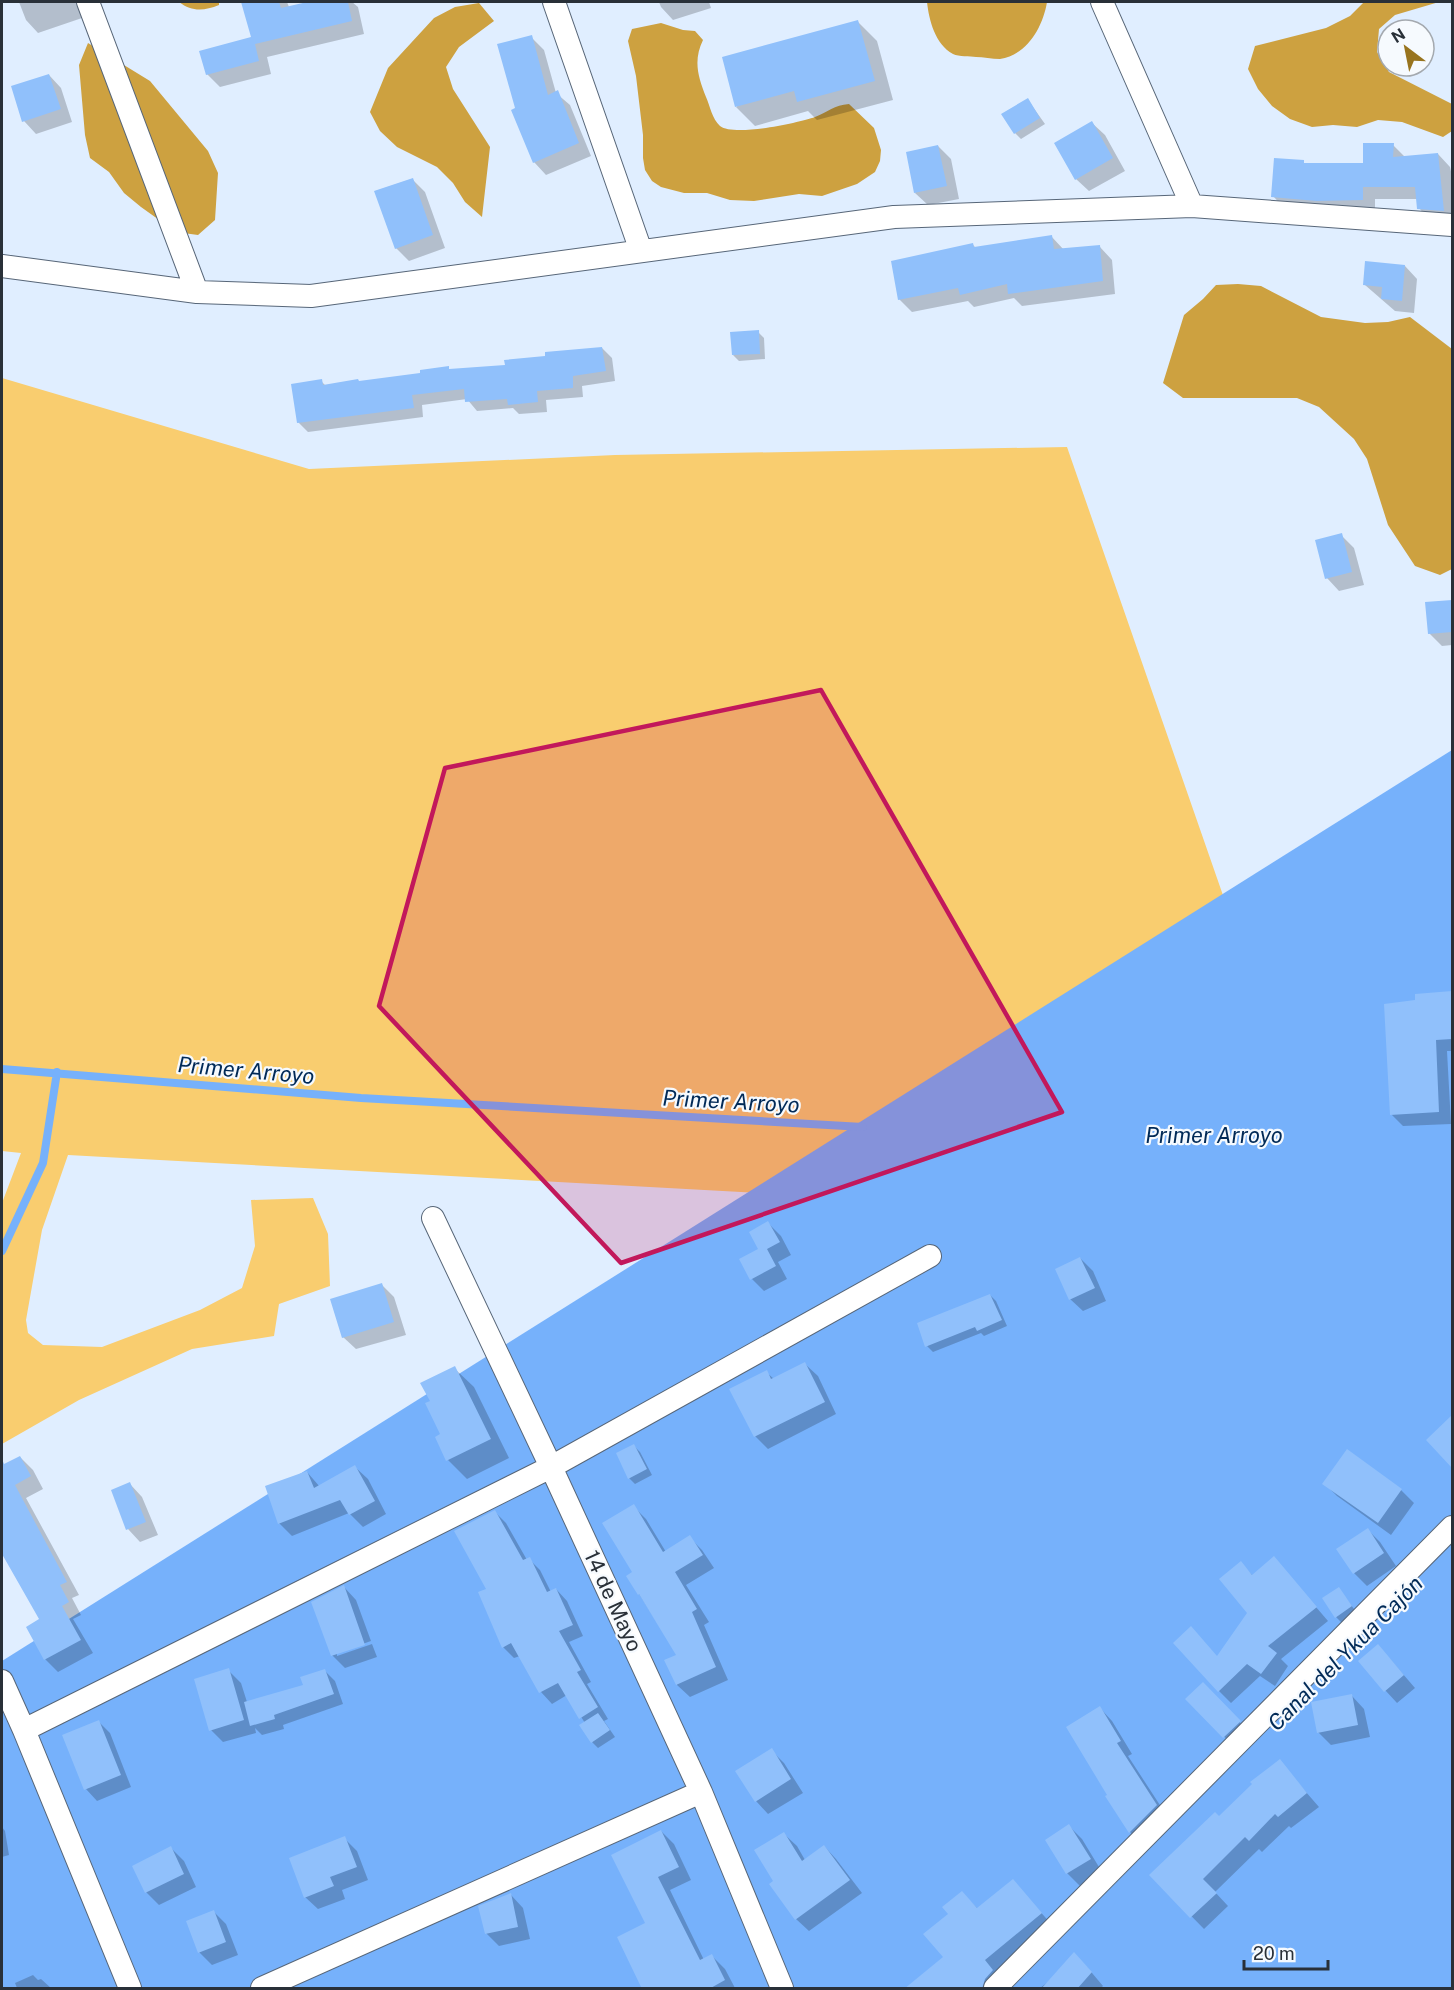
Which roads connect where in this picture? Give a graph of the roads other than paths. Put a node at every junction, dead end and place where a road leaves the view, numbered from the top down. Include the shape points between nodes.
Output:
1 (88, 2) edge
2 (554, 2) edge
3 (1102, 2) edge
4 (1192, 206) junction
5 (1452, 225) edge
6 (642, 251) junction
7 (2, 266) edge
8 (197, 292) junction
9 (433, 1218) dead end
10 (930, 1256) dead end
11 (551, 1467) junction
12 (1452, 1527) edge
13 (2, 1682) edge
14 (24, 1730) junction
15 (700, 1792) junction
16 (130, 1989) edge
17 (262, 1989) edge
18 (782, 1989) edge
19 (995, 1989) edge

1 - 8 street
2 - 6 street
3 - 4 street
4 - 5 street
4 - 6 street via 894,217
6 - 8 street via 311,296
7 - 8 street
9 - 11 street, 14 de Mayo
10 - 11 street
11 - 14 street
11 - 15 street, 14 de Mayo
12 - 19 street
13 - 14 street
14 - 16 street
15 - 17 street
15 - 18 street, 14 de Mayo

